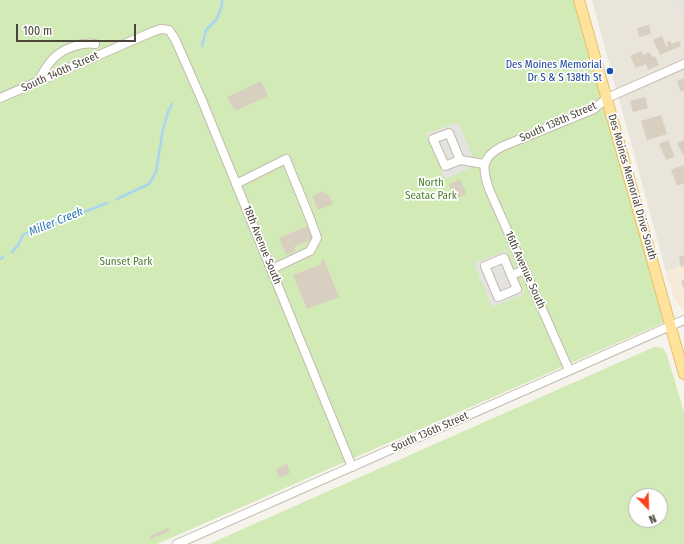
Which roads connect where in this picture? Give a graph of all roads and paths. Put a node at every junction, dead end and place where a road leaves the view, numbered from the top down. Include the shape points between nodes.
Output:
1 (579, 0) edge
2 (165, 29) joint
3 (95, 44) dead end
4 (684, 64) edge
5 (41, 76) dead end
6 (0, 98) edge
7 (607, 98) junction
8 (460, 160) dead end
9 (484, 166) junction
10 (236, 184) junction
11 (272, 269) junction
12 (525, 270) junction
13 (511, 276) junction
14 (684, 320) edge
15 (670, 325) junction
16 (569, 370) junction
17 (684, 374) edge
18 (352, 467) junction
19 (177, 544) edge

1 - 7 main road, Des Moines Memorial Drive South
2 - 6 street, South 140th Street via 152,32
2 - 10 street, 18th Avenue South via 169,30 175,39
3 - 5 street via 88,43 57,55
4 - 7 street, South 138th Street
7 - 9 street, South 138th Street via 594,109 496,150 490,154
7 - 15 main road, Des Moines Memorial Drive South
8 - 9 street
9 - 12 street, 16th Avenue South via 489,189
10 - 11 street, 18th Avenue South
10 - 11 street via 286,159 317,238 310,251
11 - 18 street, 18th Avenue South
12 - 13 street
12 - 16 street, 16th Avenue South
13 - 13 street via 504,258 485,266 498,297 517,289
14 - 15 street, South 136th Street
15 - 16 street, South 136th Street
15 - 17 main road, Des Moines Memorial Drive South
16 - 18 street, South 136th Street
18 - 19 street, South 136th Street

